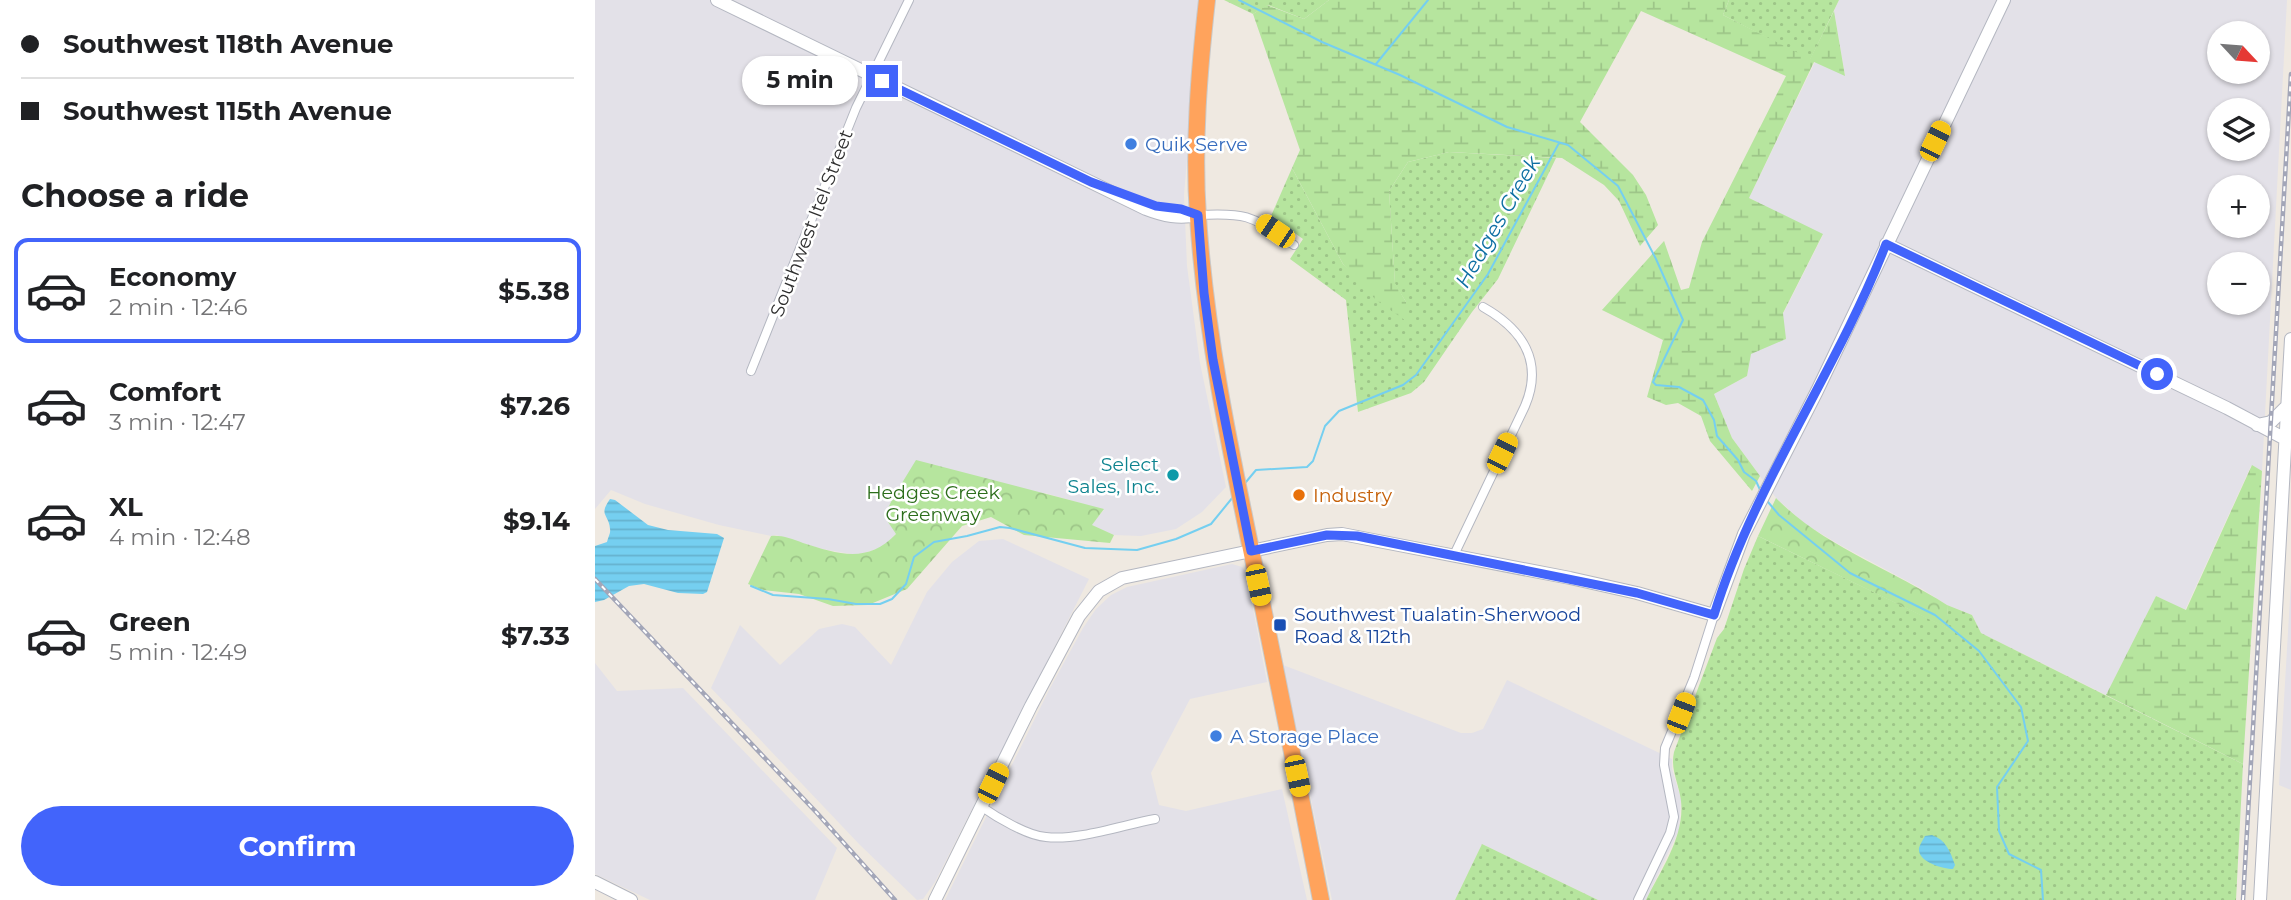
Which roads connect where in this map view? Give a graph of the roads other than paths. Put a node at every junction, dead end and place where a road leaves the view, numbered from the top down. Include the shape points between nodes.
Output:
1 (717, 0) edge
2 (909, 0) edge
3 (1207, 0) edge
4 (2004, 0) edge
5 (872, 76) junction
6 (1198, 215) junction
7 (1886, 244) junction
8 (1294, 245) dead end
9 (1483, 307) dead end
10 (2291, 340) edge
11 (751, 371) dead end
12 (2287, 406) junction
13 (2257, 425) junction
14 (2288, 441) edge
15 (1251, 551) junction
16 (1454, 555) junction
17 (1714, 615) junction
18 (982, 807) junction
19 (1154, 819) dead end
20 (595, 882) edge
21 (934, 898) edge
22 (631, 900) edge
23 (1321, 900) edge
24 (1638, 900) edge
25 (2260, 900) edge

1 - 5 street
2 - 5 street, Southwest Itel Street
3 - 6 highway via 1199,88
4 - 7 street
5 - 6 street via 1160,214
5 - 11 street, Southwest Itel Street
6 - 8 street via 1248,216
6 - 15 highway via 1210,342
7 - 13 street
7 - 17 street via 1744,534
9 - 16 street via 1517,332 1529,354 1532,378 1528,398
10 - 12 street
12 - 13 street via 2271,422
12 - 14 street
13 - 14 street
14 - 25 street
15 - 16 street via 1342,534
15 - 18 street via 1130,575 1099,591 1071,629
15 - 23 highway
16 - 17 street via 1637,593
17 - 24 street via 1665,748 1674,817 1670,833
18 - 19 street via 1047,838
18 - 21 street
20 - 22 street

